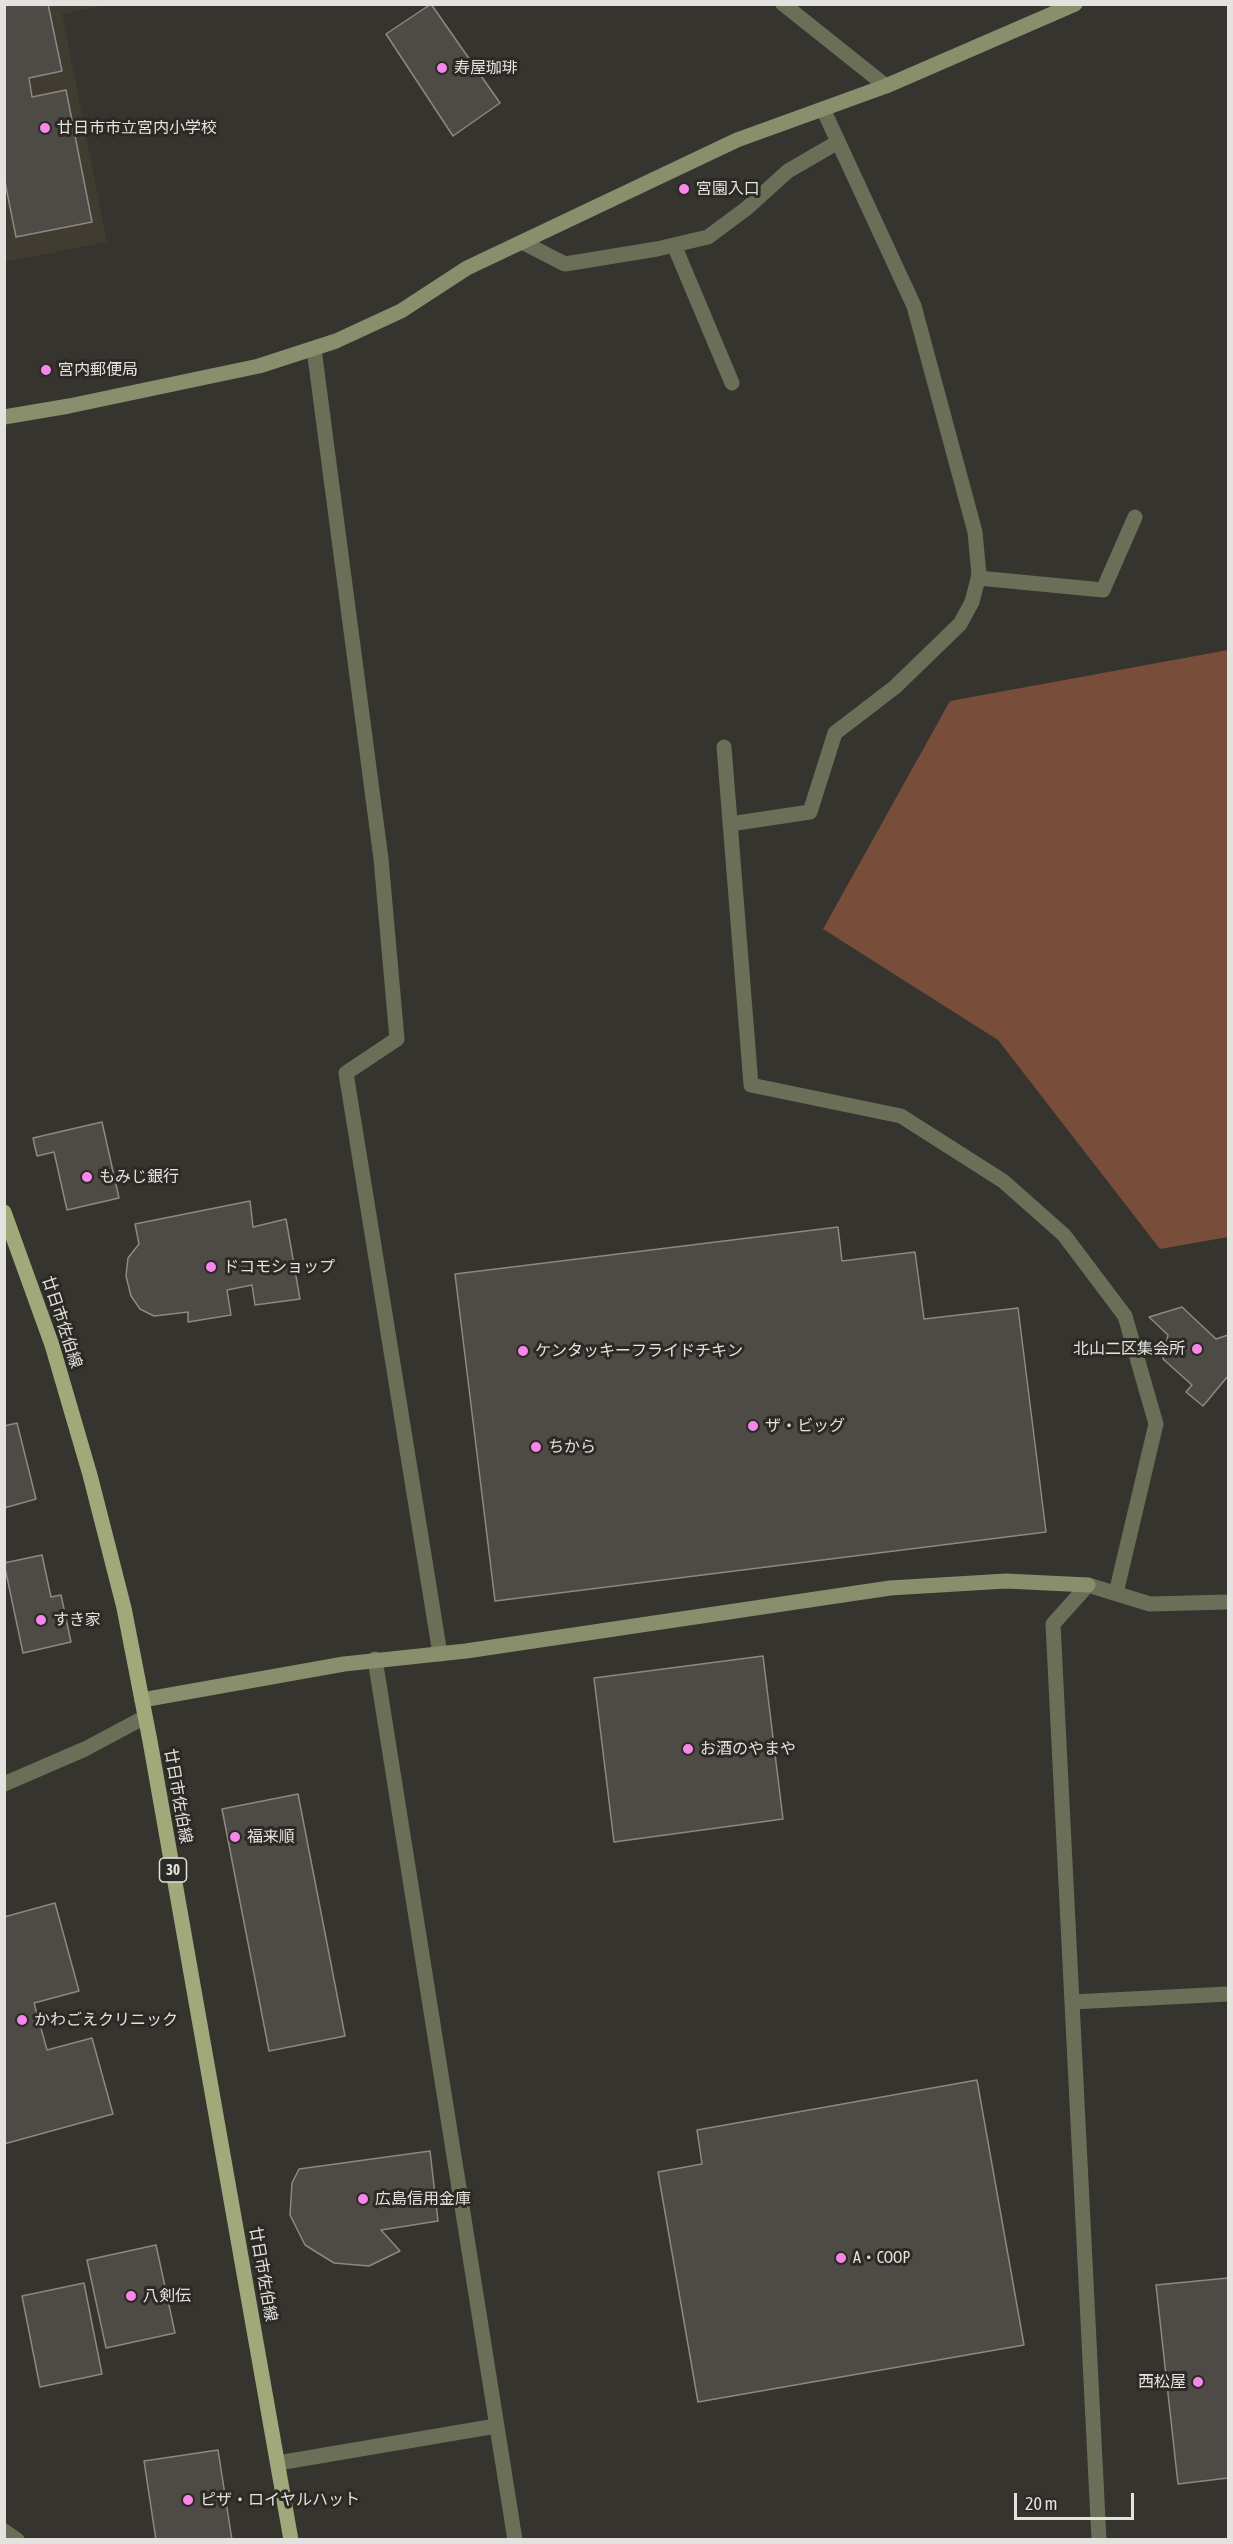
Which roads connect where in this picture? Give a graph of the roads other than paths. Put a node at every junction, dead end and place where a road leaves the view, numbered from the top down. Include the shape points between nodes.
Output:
1 (783, 4) edge
2 (1074, 4) edge
3 (885, 86) junction
4 (823, 109) junction
5 (838, 142) junction
6 (522, 242) junction
7 (674, 245) junction
8 (314, 349) junction
9 (732, 383) dead end
10 (4, 417) edge
11 (1135, 518) dead end
12 (978, 578) junction
13 (724, 747) dead end
14 (730, 824) junction
15 (4, 1212) edge
16 (1089, 1585) junction
17 (1116, 1593) junction
18 (1228, 1602) edge
19 (440, 1654) junction
20 (375, 1659) junction
21 (142, 1700) junction
22 (145, 1717) junction
23 (4, 1784) edge
24 (1228, 1994) edge
25 (1072, 2002) junction
26 (496, 2426) junction
27 (278, 2463) junction
28 (5, 2530) edge
29 (7, 2540) edge
30 (17, 2540) edge
31 (291, 2540) edge
32 (515, 2540) edge
33 (1099, 2540) edge

1 - 3 street
2 - 3 street
3 - 4 street
4 - 5 street
4 - 6 street via 738,140
5 - 7 street via 788,171 708,237
5 - 12 street via 914,306 975,532
6 - 7 street via 565,264
6 - 8 street via 467,268 401,311
7 - 9 street
8 - 10 street via 259,366
8 - 19 street via 381,859 397,1039 346,1073
11 - 12 street via 1103,590
12 - 14 street via 972,602 960,624 895,687 835,733 810,812
13 - 14 street
14 - 17 street via 751,1085 901,1116 1003,1181 1064,1235 1125,1316 1156,1424
15 - 21 main road, 廿日市佐伯線 / 30 via 52,1345 90,1475 124,1608
16 - 17 street
16 - 19 street via 1006,1581 890,1588
16 - 25 street via 1053,1624
17 - 18 street via 1150,1604
19 - 20 street
20 - 21 street
20 - 26 street
21 - 22 main road, 廿日市佐伯線 / 30
22 - 23 street via 85,1749
22 - 27 main road, 廿日市佐伯線 / 30
24 - 25 street
25 - 33 street
26 - 27 street
26 - 32 street
27 - 31 main road, 廿日市佐伯線 / 30
28 - 29 street
28 - 30 street

